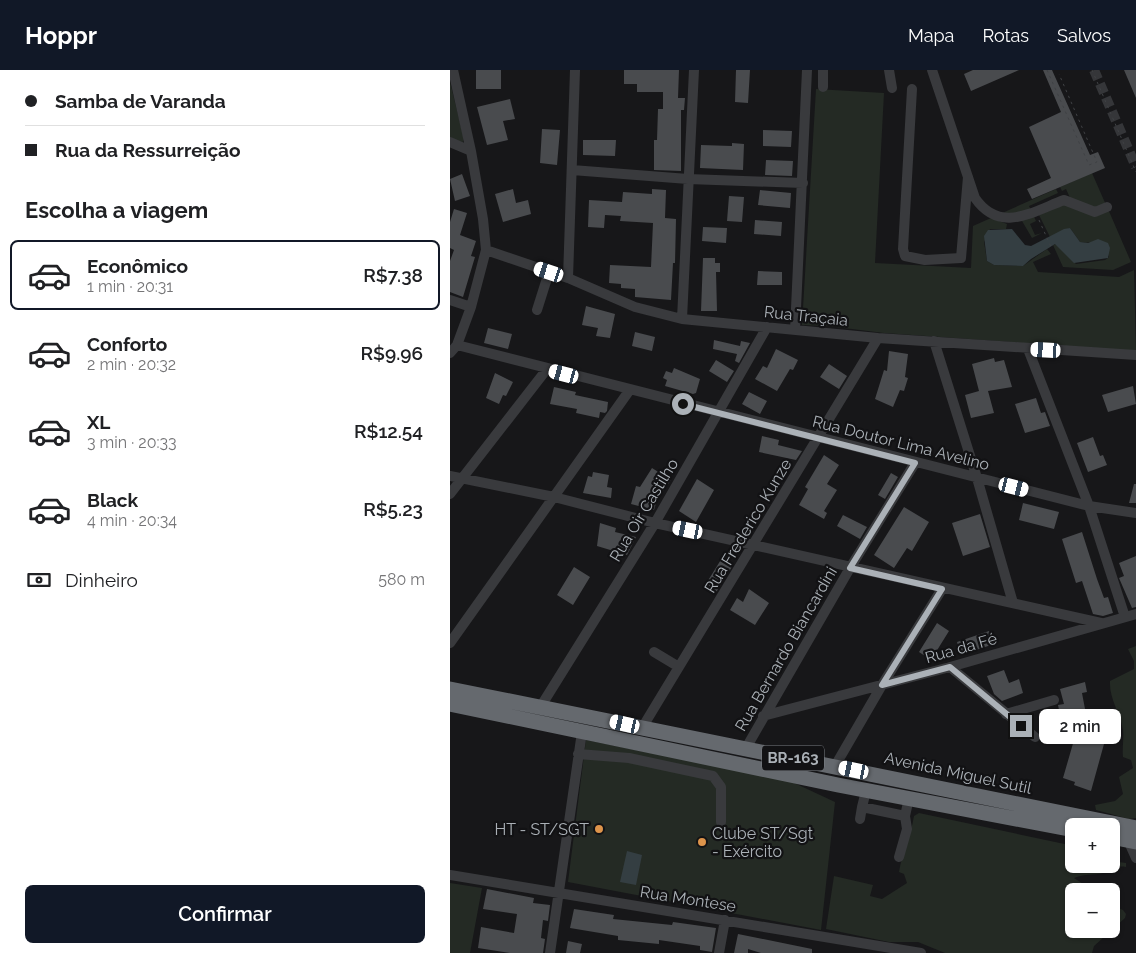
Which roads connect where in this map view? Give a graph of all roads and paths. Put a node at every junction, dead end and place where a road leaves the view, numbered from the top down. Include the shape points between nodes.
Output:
1 (453, 70) edge
2 (575, 70) edge
3 (694, 70) edge
4 (806, 70) edge
5 (823, 70) edge
6 (889, 70) edge
7 (932, 70) edge
8 (1048, 70) edge
9 (1092, 70) edge
10 (1059, 74) dead end
11 (823, 87) dead end
12 (892, 88) dead end
13 (912, 89) dead end
14 (450, 142) edge
15 (471, 151) junction
16 (572, 170) junction
17 (1136, 172) edge
18 (968, 177) junction
19 (688, 179) junction
20 (803, 183) junction
21 (1107, 207) dead end
22 (1036, 212) junction
23 (1051, 247) dead end
24 (486, 250) junction
25 (549, 272) junction
26 (568, 278) junction
27 (450, 300) edge
28 (472, 307) junction
29 (537, 310) dead end
30 (682, 319) junction
31 (767, 327) junction
32 (795, 330) junction
33 (878, 338) junction
34 (934, 341) junction
35 (454, 349) edge
36 (1028, 349) junction
37 (1136, 357) edge
38 (547, 369) junction
39 (629, 391) junction
40 (719, 412) junction
41 (818, 437) junction
42 (915, 463) junction
43 (450, 476) edge
44 (463, 478) junction
45 (977, 478) junction
46 (450, 494) edge
47 (554, 497) junction
48 (1088, 506) junction
49 (1136, 513) edge
50 (655, 522) junction
51 (755, 544) junction
52 (850, 568) junction
53 (942, 589) junction
54 (1013, 603) junction
55 (1136, 614) edge
56 (1125, 617) junction
57 (1101, 624) junction
58 (450, 643) edge
59 (654, 652) dead end
60 (679, 667) junction
61 (950, 667) junction
62 (882, 685) junction
63 (450, 689) edge
64 (1054, 700) dead end
65 (450, 704) edge
66 (541, 706) junction
67 (1006, 714) junction
68 (764, 716) junction
69 (642, 728) junction
70 (582, 732) junction
71 (1035, 738) dead end
72 (746, 748) junction
73 (578, 754) junction
74 (835, 766) junction
75 (866, 790) junction
76 (908, 798) junction
77 (862, 807) junction
78 (905, 816) junction
79 (860, 818) dead end
80 (721, 822) dead end
81 (1065, 828) edge
82 (1120, 837) edge
83 (1133, 837) edge
84 (899, 857) dead end
85 (1136, 858) edge
86 (450, 875) edge
87 (557, 894) junction
88 (725, 920) junction
89 (889, 951) edge
90 (550, 953) edge
91 (719, 953) edge
92 (921, 953) edge

1 - 15 street
2 - 16 street
3 - 19 street
4 - 20 street
5 - 11 street
6 - 12 street
7 - 18 street
8 - 10 path via 1089,165 1097,162
9 - 17 path
13 - 18 street via 905,256 925,260 961,258
14 - 15 street
15 - 24 street
16 - 19 street
16 - 26 street
18 - 22 street via 975,198 991,216 1003,218
19 - 20 street
19 - 30 street
20 - 32 street
21 - 22 street via 1095,212 1064,200
22 - 23 path
24 - 25 street, Rua Traçaia
24 - 28 street
25 - 26 street, Rua Traçaia
25 - 29 street
26 - 30 street, Rua Traçaia via 635,308
27 - 28 street
28 - 35 street
30 - 31 street, Rua Traçaia
31 - 32 street, Rua Traçaia
31 - 40 street, Rua Oir Castilho
32 - 33 street, Rua Traçaia
33 - 34 street, Rua Traçaia
33 - 41 street, Rua Frederico Kunze
34 - 36 street, Rua Traçaia
34 - 45 street
35 - 38 street, Rua Doutor Lima Avelino
36 - 37 street, Rua Traçaia
36 - 48 street
38 - 39 street, Rua Doutor Lima Avelino
38 - 44 street
39 - 40 street, Rua Doutor Lima Avelino
39 - 47 street
40 - 41 street, Rua Doutor Lima Avelino
40 - 50 street, Rua Oir Castilho
41 - 42 street, Rua Doutor Lima Avelino
41 - 51 street, Rua Frederico Kunze
42 - 45 street, Rua Doutor Lima Avelino
42 - 52 street, Rua Bernardo Biancardini
43 - 44 street
44 - 46 street
44 - 47 street
45 - 48 street, Rua Doutor Lima Avelino
45 - 54 street
47 - 50 street
47 - 58 street
48 - 49 street, Rua Doutor Lima Avelino
48 - 56 street
50 - 51 street
50 - 66 street, Rua Oir Castilho
51 - 52 street
51 - 60 street, Rua Frederico Kunze
52 - 53 street
52 - 68 street, Rua Bernardo Biancardini
53 - 54 street
53 - 62 street
54 - 57 street
55 - 56 street, Rua da Fé
56 - 57 street, Rua da Fé
57 - 61 street, Rua da Fé
59 - 60 street
60 - 69 street, Rua Frederico Kunze
61 - 62 street, Rua da Fé
61 - 67 street
62 - 68 street, Rua da Fé
62 - 74 street
63 - 66 highway, Avenida Miguel Sutil / BR-163
64 - 67 street
65 - 70 highway, Avenida Miguel Sutil / BR-163
66 - 69 highway, Avenida Miguel Sutil / BR-163
67 - 71 street
68 - 72 street, Rua Bernardo Biancardini
69 - 72 highway, Avenida Miguel Sutil / BR-163
70 - 73 street
70 - 75 highway, Avenida Miguel Sutil / BR-163
72 - 74 highway, Avenida Miguel Sutil / BR-163
73 - 80 street via 629,758 713,776 720,787
73 - 87 street
74 - 83 highway, Avenida Miguel Sutil / BR-163
75 - 76 highway, Avenida Miguel Sutil / BR-163
75 - 77 street
76 - 78 street
76 - 81 highway, Avenida Miguel Sutil / BR-163
77 - 78 street
77 - 79 street
78 - 84 street via 907,829
82 - 83 highway
83 - 85 street
86 - 87 street, Rua Montese
87 - 88 street, Rua Montese
87 - 90 street
88 - 89 street, Rua Montese
88 - 91 street
89 - 92 street, Rua Montese

